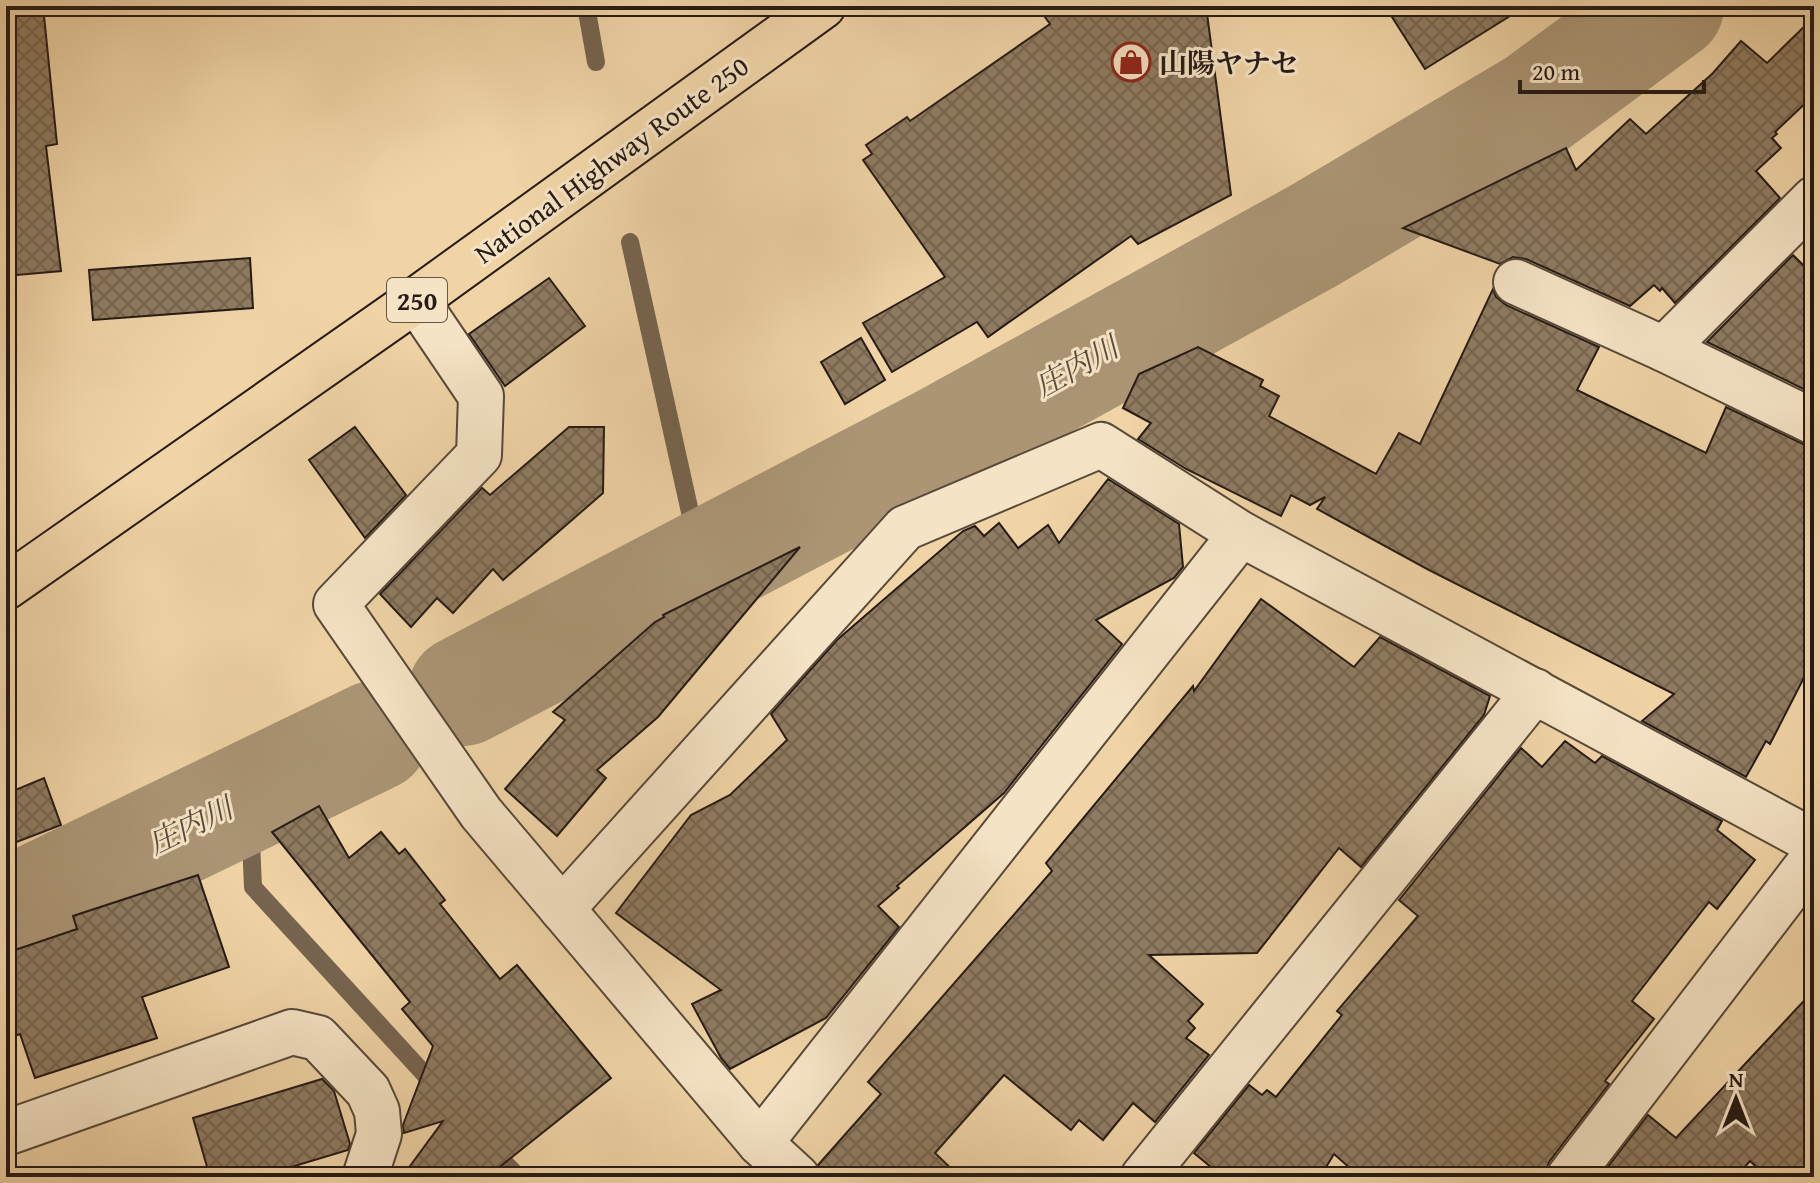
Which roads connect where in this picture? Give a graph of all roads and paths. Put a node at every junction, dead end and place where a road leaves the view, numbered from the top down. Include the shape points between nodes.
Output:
1 (823, 6) edge
2 (1814, 199) edge
3 (1516, 282) dead end
4 (416, 300) junction
5 (1664, 349) junction
6 (1814, 422) edge
7 (1241, 534) junction
8 (6, 587) edge
9 (1535, 691) junction
10 (1814, 842) edge
11 (1814, 857) edge
12 (562, 909) junction
13 (6, 1133) edge
14 (760, 1143) junction
15 (365, 1177) edge
16 (797, 1177) edge
17 (1143, 1177) edge
18 (1569, 1177) edge

1 - 4 highway, National Highway Route 250 / 250
2 - 5 street
3 - 5 street
4 - 8 highway, National Highway Route 250 / 250
4 - 12 street via 481,396 479,455 336,604 481,813
5 - 6 street
7 - 9 street
7 - 12 street via 1101,445 905,528
7 - 14 street
9 - 10 street
9 - 17 street
11 - 18 street
12 - 14 street
13 - 15 street via 292,1032 318,1038 368,1091 379,1134
14 - 16 street

